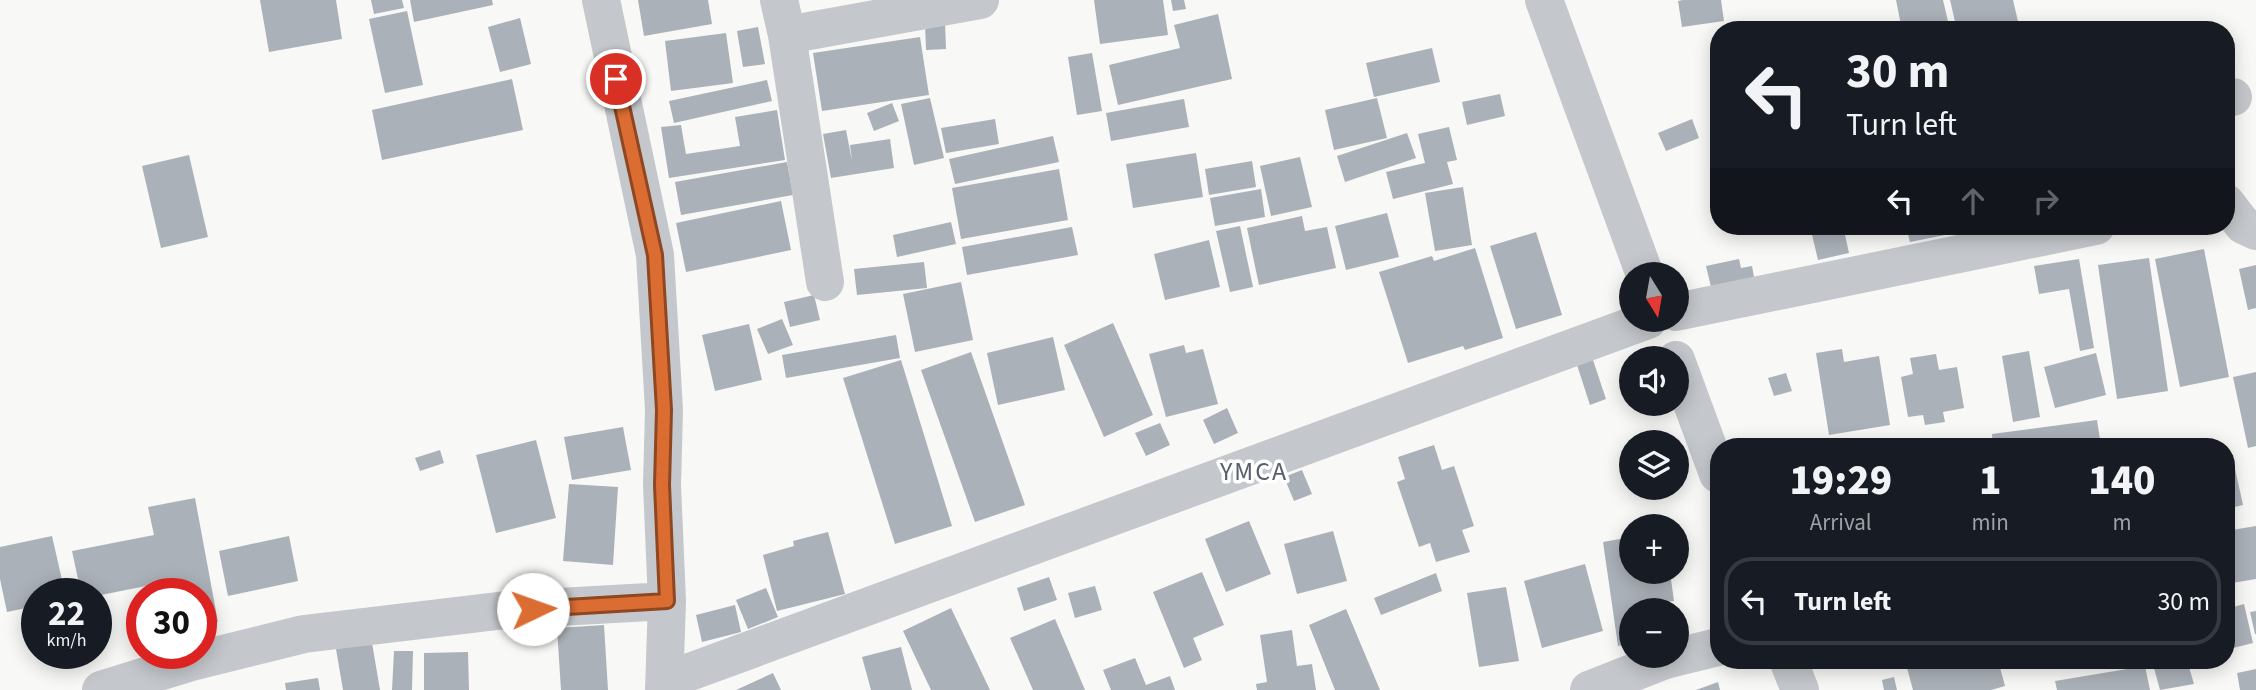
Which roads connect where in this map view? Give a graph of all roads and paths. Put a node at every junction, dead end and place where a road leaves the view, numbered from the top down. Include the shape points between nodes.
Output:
1 (601, 0) edge
2 (980, 0) edge
3 (1544, 0) edge
4 (783, 17) edge
5 (2235, 215) edge
6 (2256, 231) edge
7 (2052, 235) edge
8 (1640, 262) edge
9 (825, 282) dead end
10 (1689, 309) edge
11 (1619, 331) edge
12 (1689, 395) edge
13 (1710, 452) edge
14 (667, 601) junction
15 (1710, 649) edge
16 (1792, 669) edge
17 (665, 686) edge
18 (101, 690) edge
19 (1589, 690) edge
20 (1800, 690) edge

1 - 14 street via 655,255 664,410
2 - 4 street
3 - 8 street
4 - 9 street
5 - 6 street via 2243,226
7 - 10 street
11 - 17 street
12 - 13 street
14 - 17 street
14 - 18 street via 506,610 304,634
15 - 19 street via 1665,660
16 - 20 street

